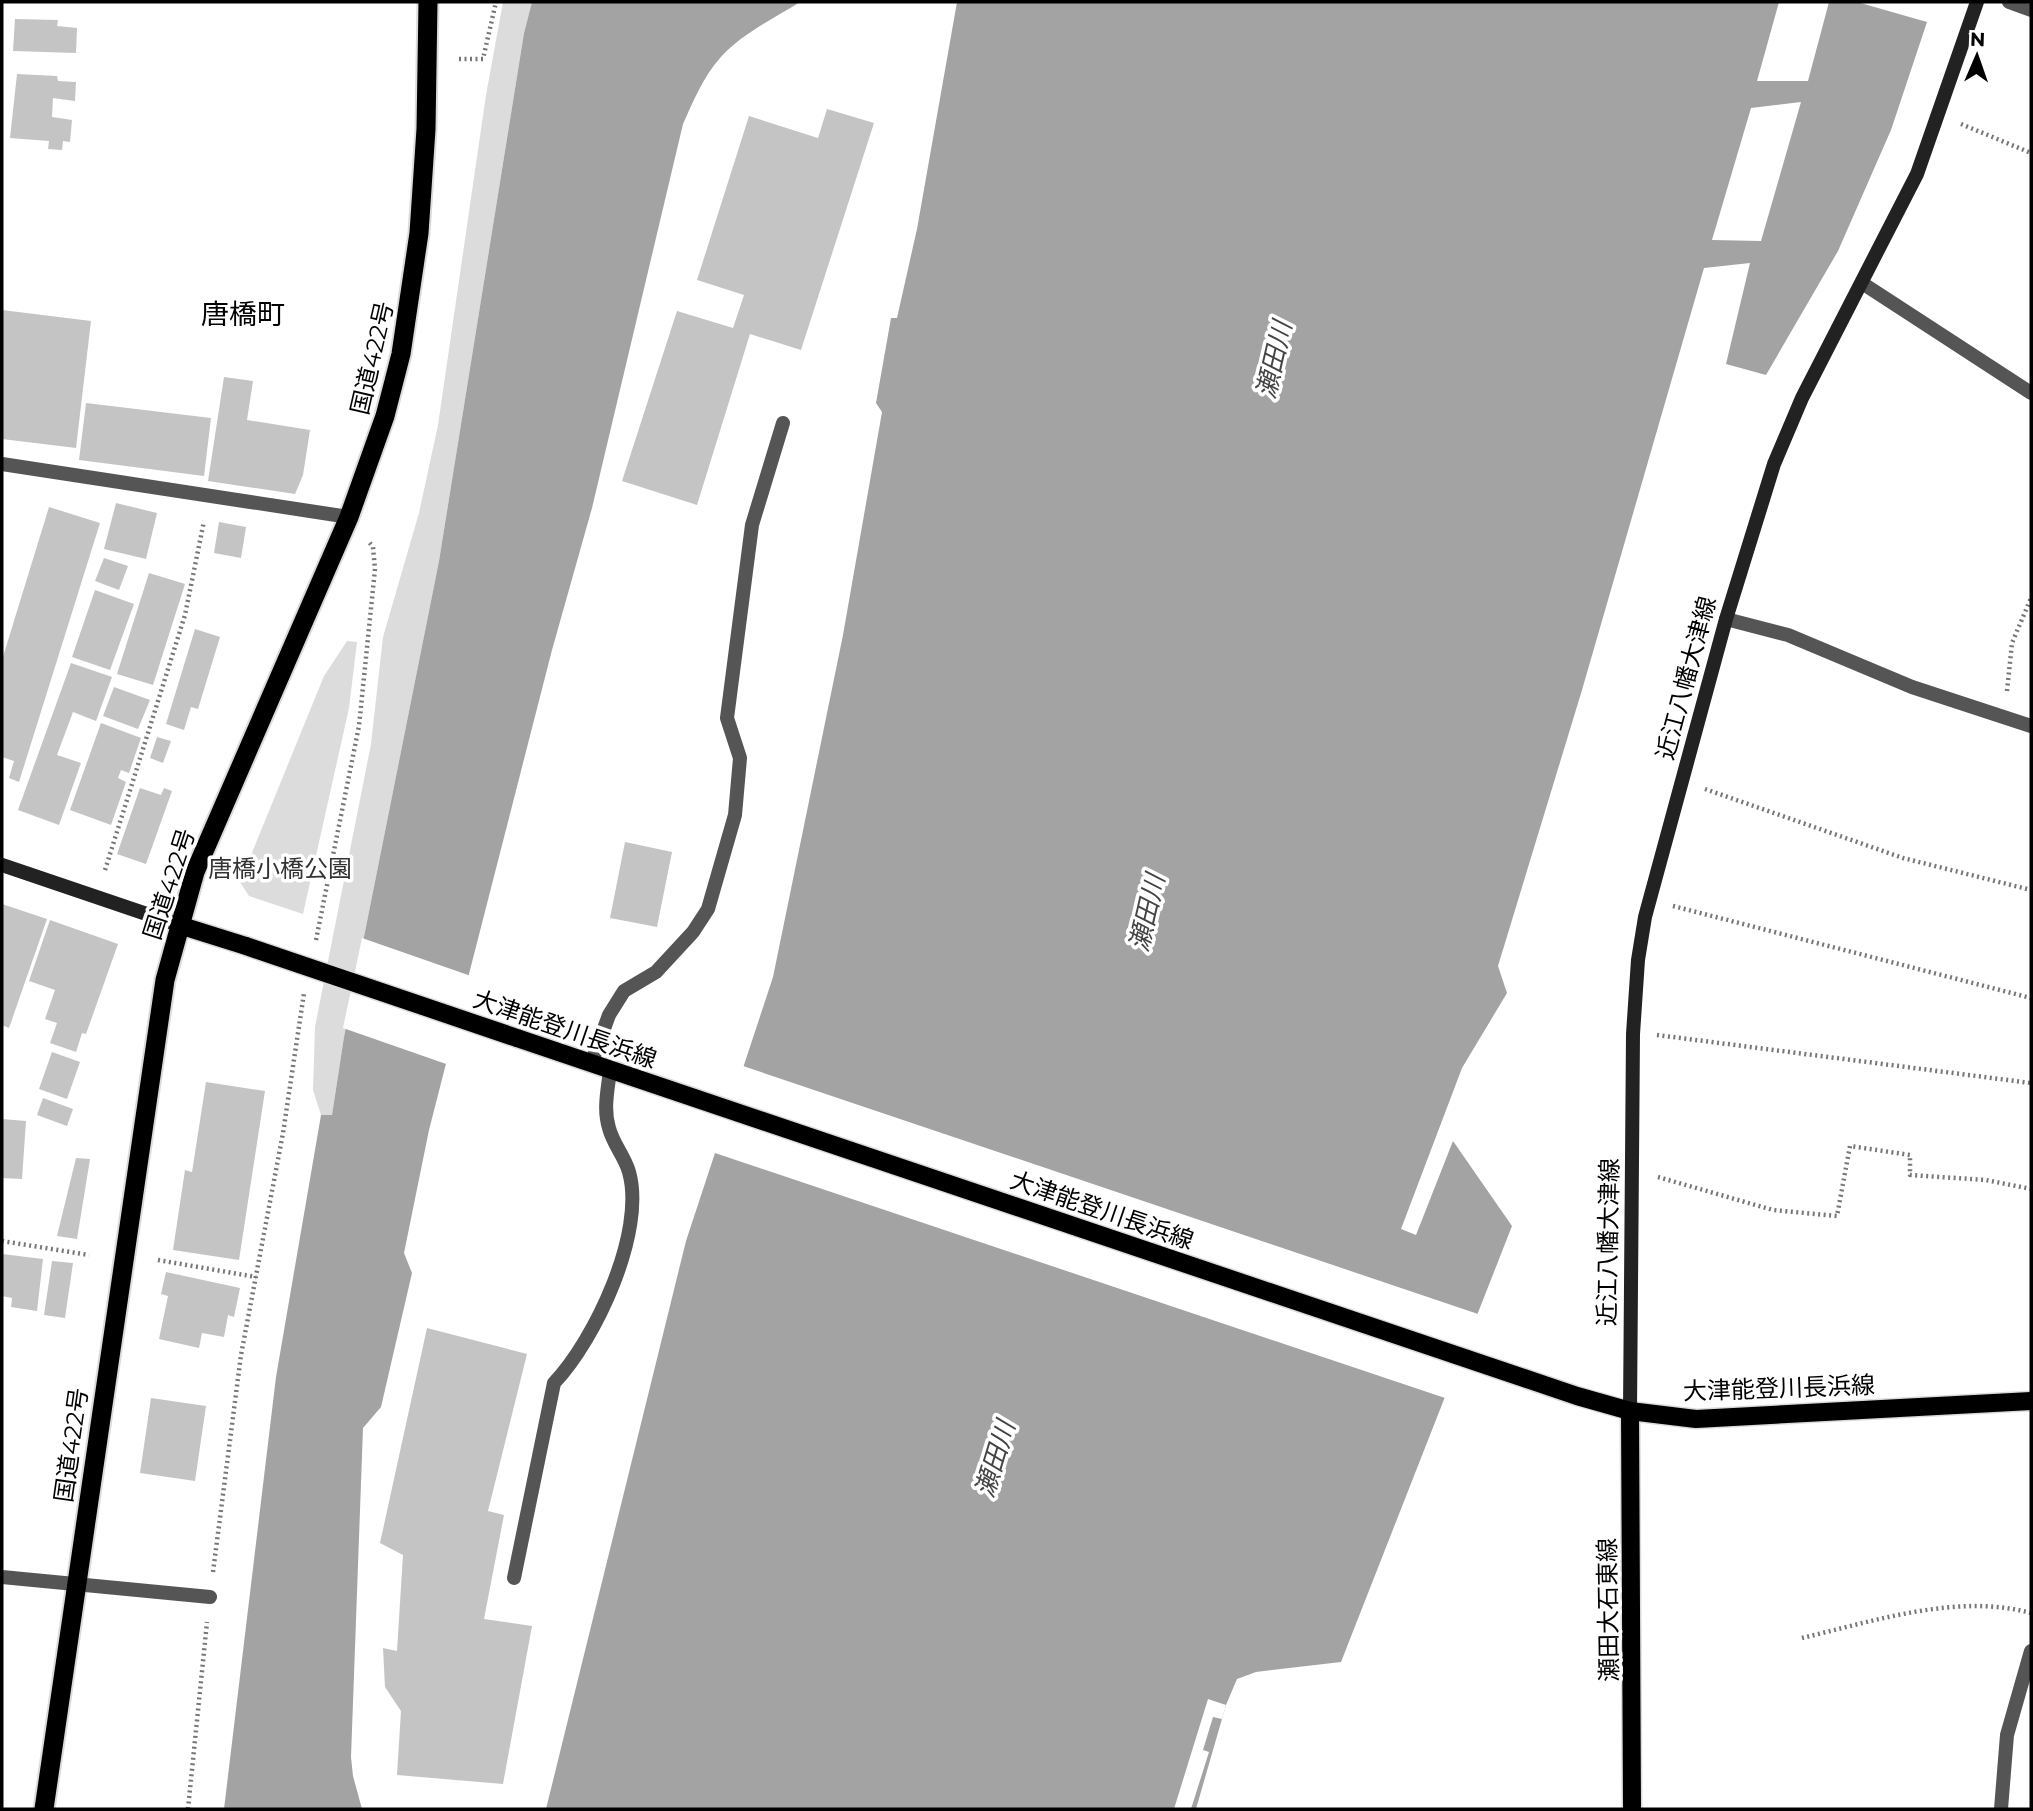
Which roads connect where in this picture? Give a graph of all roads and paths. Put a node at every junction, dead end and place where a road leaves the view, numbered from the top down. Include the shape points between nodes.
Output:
1 (428, 2) edge
2 (496, 2) edge
3 (1977, 2) edge
4 (2009, 2) edge
5 (2031, 10) edge
6 (459, 59) dead end
7 (1940, 116) junction
8 (2031, 153) edge
9 (1862, 283) junction
10 (2031, 393) edge
11 (783, 423) dead end
12 (2, 464) edge
13 (208, 496) junction
14 (349, 517) junction
15 (2031, 598) edge
16 (1726, 619) junction
17 (2004, 720) junction
18 (2031, 726) edge
19 (1682, 782) junction
20 (2, 865) edge
21 (105, 870) dead end
22 (2031, 890) edge
23 (1650, 901) junction
24 (179, 925) junction
25 (314, 947) dead end
26 (306, 986) dead end
27 (2031, 999) edge
28 (1633, 1034) junction
29 (592, 1064) junction
30 (610, 1070) junction
31 (2031, 1083) edge
32 (1631, 1175) junction
33 (2031, 1189) edge
34 (2, 1241) edge
35 (89, 1255) dead end
36 (158, 1260) dead end
37 (256, 1277) junction
38 (2031, 1401) edge
39 (1630, 1411) junction
40 (2, 1577) edge
41 (514, 1578) dead end
42 (75, 1585) junction
43 (210, 1597) junction
44 (2031, 1614) edge
45 (1802, 1638) dead end
46 (2031, 1651) edge
47 (44, 1809) edge
48 (188, 1809) edge
49 (1632, 1809) edge
50 (2001, 1809) edge

1 - 14 highway, 国道422号 via 426,128 412,295 385,416
2 - 6 path via 483,59
3 - 7 main road, 近江八幡大津線
4 - 5 street
7 - 8 path
7 - 9 main road, 近江八幡大津線 via 1917,174
9 - 10 street
9 - 16 main road, 近江八幡大津線 via 1802,398 1774,464
11 - 29 street via 752,525 727,718 740,758 735,815 711,897 693,932 656,972 624,991 609,1015
12 - 13 street
13 - 14 street
13 - 21 path via 185,615
14 - 24 highway, 国道422号 via 212,829
14 - 25 path via 373,547 375,569 359,726
15 - 17 path via 2012,643
16 - 17 street via 1788,635
16 - 19 main road, 近江八幡大津線
17 - 18 street
19 - 22 path via 1903,858
19 - 23 main road, 近江八幡大津線
20 - 24 main road
23 - 27 path
23 - 28 main road, 近江八幡大津線 via 1638,960
24 - 29 main road, 大津能登川長浜線, bridge
24 - 42 highway, 国道422号 via 165,980
26 - 37 path
28 - 31 path via 1687,1036 1801,1056
28 - 32 main road, 近江八幡大津線
29 - 30 main road, 大津能登川長浜線
30 - 39 main road, 大津能登川長浜線
30 - 41 street via 607,1121 629,1172 633,1200 627,1248 575,1361 554,1383
32 - 33 path via 1665,1177 1773,1210 1837,1216 1850,1146 1910,1155 1910,1175 1986,1180
32 - 39 main road, 近江八幡大津線
34 - 35 path
36 - 37 path
37 - 43 path via 241,1355
38 - 39 main road, 大津能登川長浜線 via 1696,1419
39 - 49 main road, 瀬田大石東線
40 - 42 street
42 - 43 street
42 - 47 highway, 国道422号
43 - 48 path
44 - 45 path via 2009,1607 1967,1607 1900,1615
46 - 50 street via 2007,1735

